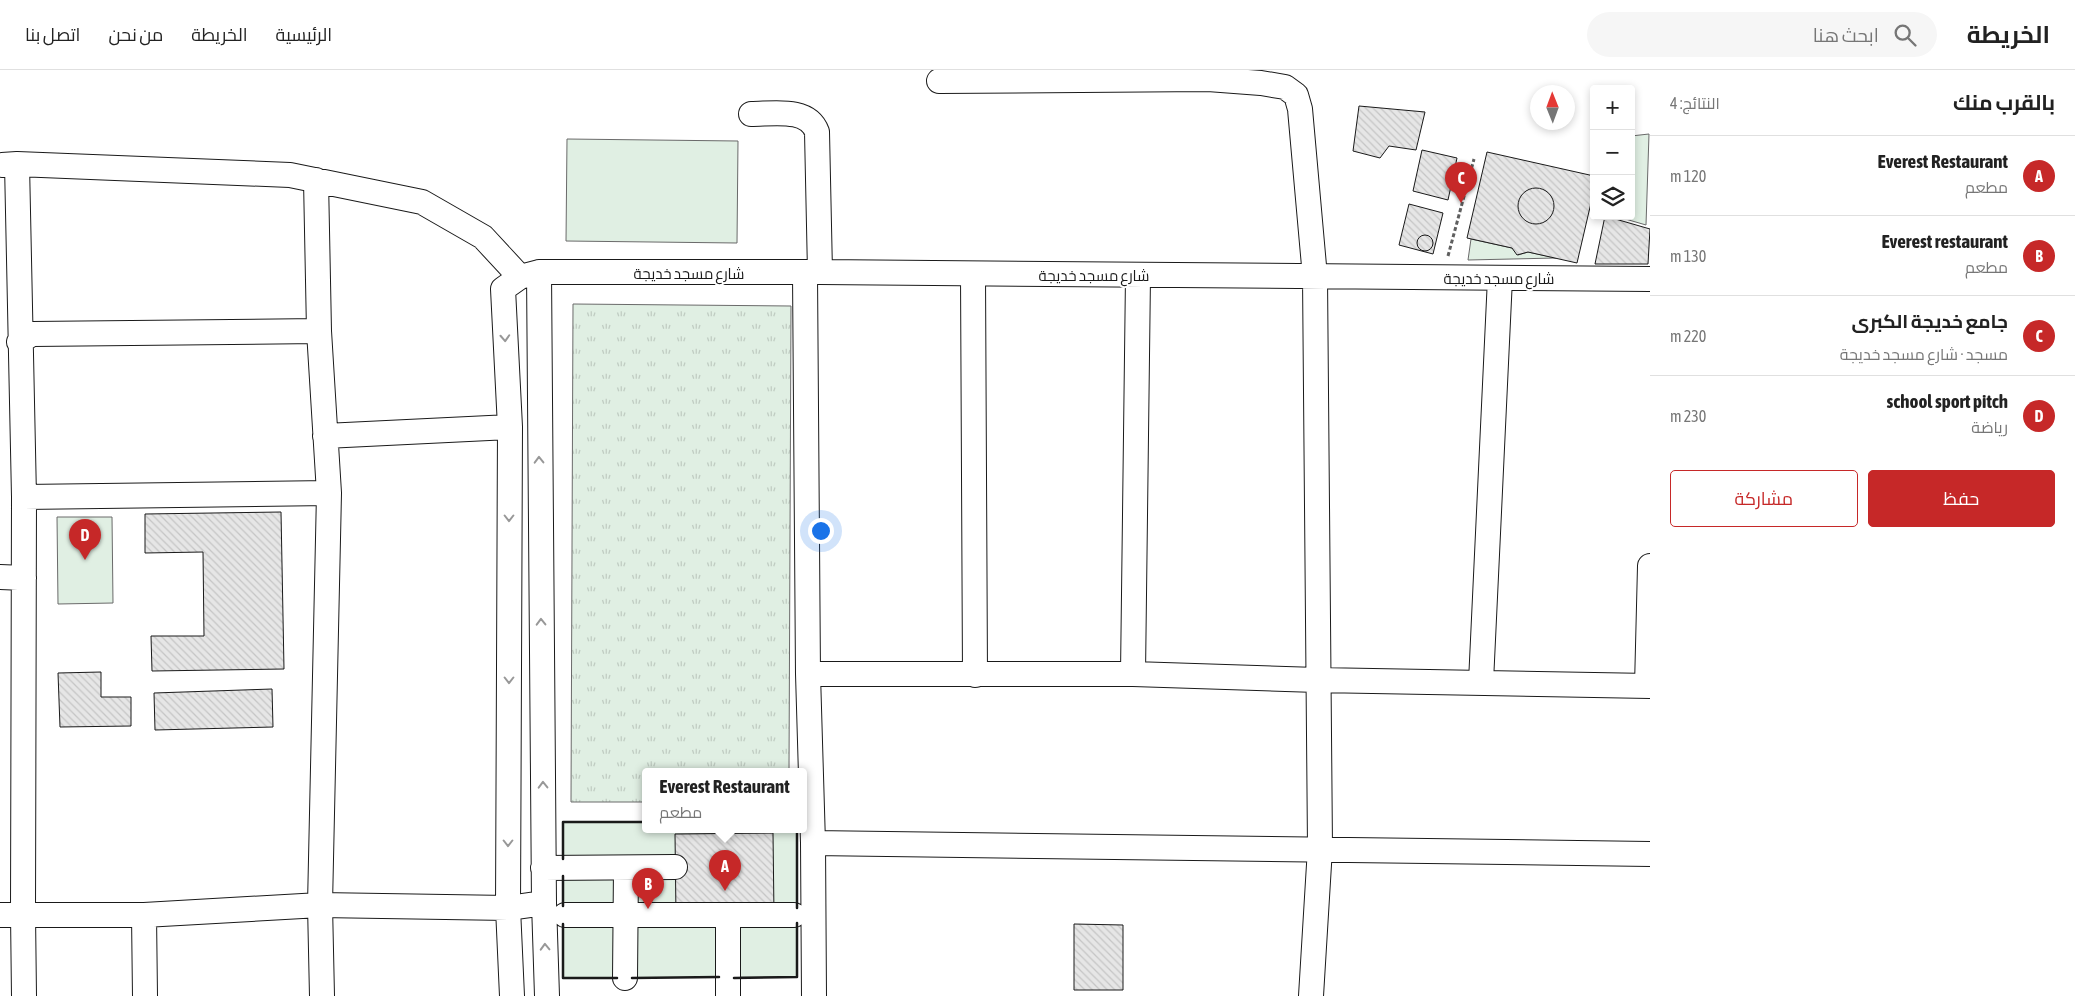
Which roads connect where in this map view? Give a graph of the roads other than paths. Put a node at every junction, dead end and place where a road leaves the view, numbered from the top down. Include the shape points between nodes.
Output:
1 (939, 81) dead end
2 (751, 114) dead end
3 (8, 165) edge
4 (316, 180) junction
5 (812, 273) junction
6 (529, 274) junction
7 (973, 275) junction
8 (1138, 276) junction
9 (1315, 277) junction
10 (1500, 278) junction
11 (1650, 280) edge
12 (319, 331) junction
13 (19, 342) junction
14 (510, 427) junction
15 (325, 436) junction
16 (328, 493) junction
17 (24, 497) junction
18 (1650, 566) edge
19 (0, 577) edge
20 (24, 578) junction
21 (808, 674) junction
22 (1133, 674) junction
23 (975, 675) junction
24 (1317, 680) junction
25 (1481, 682) junction
26 (1649, 686) edge
27 (813, 843) junction
28 (1320, 848) junction
29 (1650, 854) edge
30 (675, 867) dead end
31 (544, 868) junction
32 (626, 868) junction
33 (544, 903) junction
34 (320, 905) junction
35 (508, 908) junction
36 (11, 914) edge
37 (144, 915) junction
38 (565, 915) dead end
39 (626, 915) junction
40 (728, 915) junction
41 (794, 915) dead end
42 (625, 978) dead end
43 (24, 996) edge
44 (144, 996) edge
45 (322, 996) edge
46 (512, 996) edge
47 (547, 996) edge
48 (728, 996) edge
49 (814, 996) edge
50 (1311, 996) edge

1 - 9 street via 1208,79 1285,87 1296,95 1300,109
2 - 5 street via 800,115 815,126
3 - 4 street via 290,175
3 - 13 street
4 - 6 street via 422,202 483,237
4 - 12 street
5 - 6 street, شارع مسجد خديجة
5 - 7 street, شارع مسجد خديجة
5 - 21 street
6 -> 14 street via 503,289
31 -> 6 street
7 - 8 street, شارع مسجد خديجة
7 - 23 street
8 - 9 street, شارع مسجد خديجة
8 - 22 street
9 - 10 street, شارع مسجد خديجة
9 - 24 street
10 - 11 street, شارع مسجد خديجة
10 - 25 street
12 - 13 street via 32,334
12 - 15 street
13 - 17 street
14 - 15 street
14 -> 35 street
15 - 16 street
16 - 17 street
16 - 34 street
17 - 20 street
18 - 26 street
19 - 20 street
20 - 36 street
21 - 23 street
21 - 27 street
22 - 23 street
22 - 24 street
24 - 25 street
24 - 28 street
25 - 26 street
27 - 28 street
27 - 49 street
28 - 29 street
28 - 50 street
30 - 32 street
31 - 32 street
31 - 33 street
32 - 39 street
33 - 35 street
47 -> 33 street
34 - 35 street
34 - 37 street
34 - 45 street
35 - 46 street
36 - 37 street
36 - 43 street
37 - 44 street
38 - 39 street
39 - 40 street
39 - 42 street
40 - 41 street
40 - 48 street

